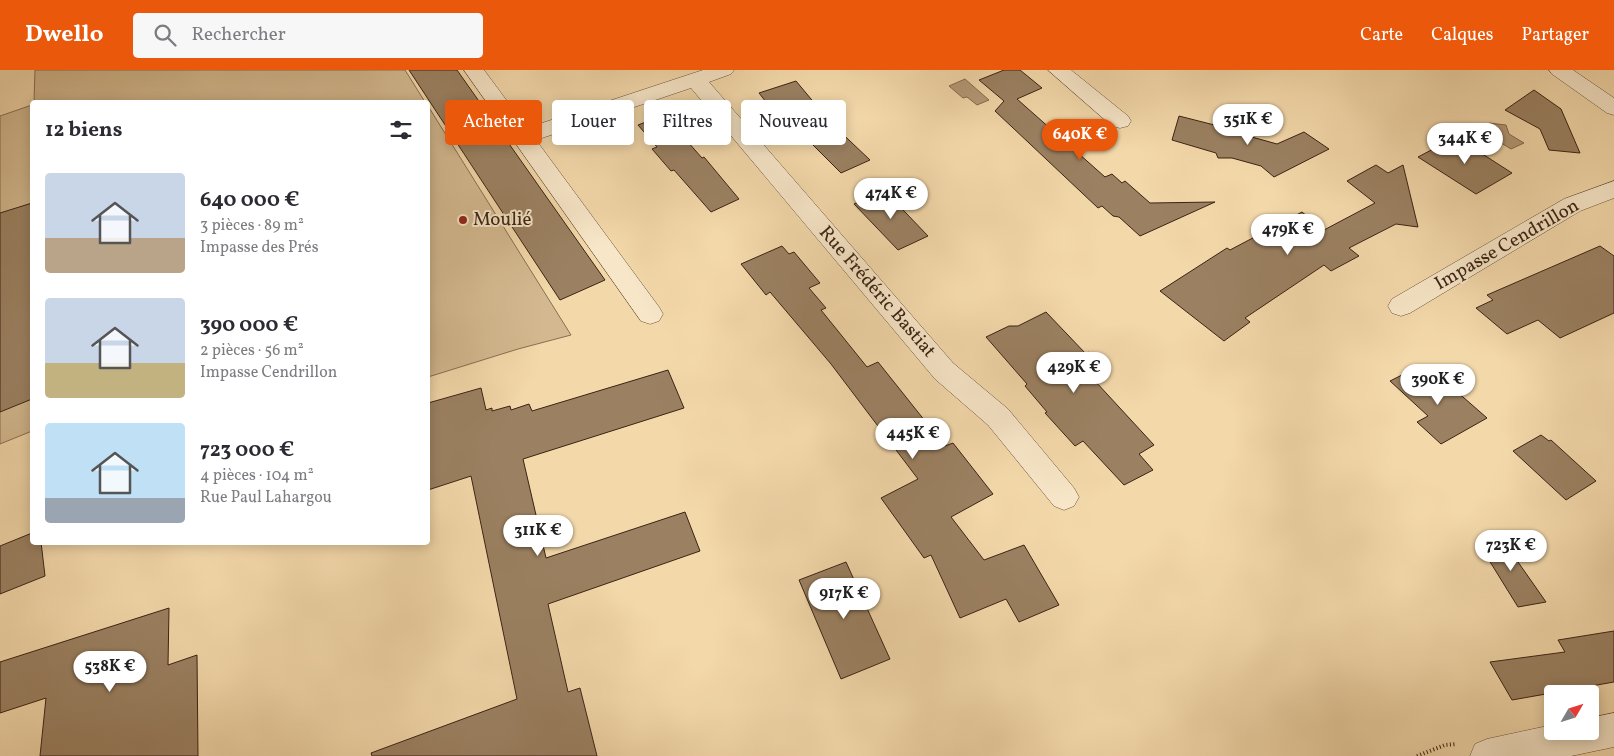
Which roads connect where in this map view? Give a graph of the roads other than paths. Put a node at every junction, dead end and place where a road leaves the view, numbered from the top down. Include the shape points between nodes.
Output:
1 (474, 70) edge
2 (724, 70) edge
3 (1058, 70) edge
4 (1559, 70) edge
5 (695, 80) junction
6 (496, 100) edge
7 (1614, 108) edge
8 (1120, 121) dead end
9 (542, 131) edge
10 (530, 145) edge
11 (1614, 189) edge
12 (1402, 306) dead end
13 (650, 314) dead end
14 (1064, 498) dead end
15 (1614, 730) edge
16 (1487, 756) edge

1 - 6 street
2 - 5 street
3 - 8 street
4 - 7 street
5 - 9 street
5 - 14 street, Rue Frédéric Bastiat via 944,371 998,416
10 - 13 street
11 - 12 street, Impasse Cendrillon via 1572,205
15 - 16 street

